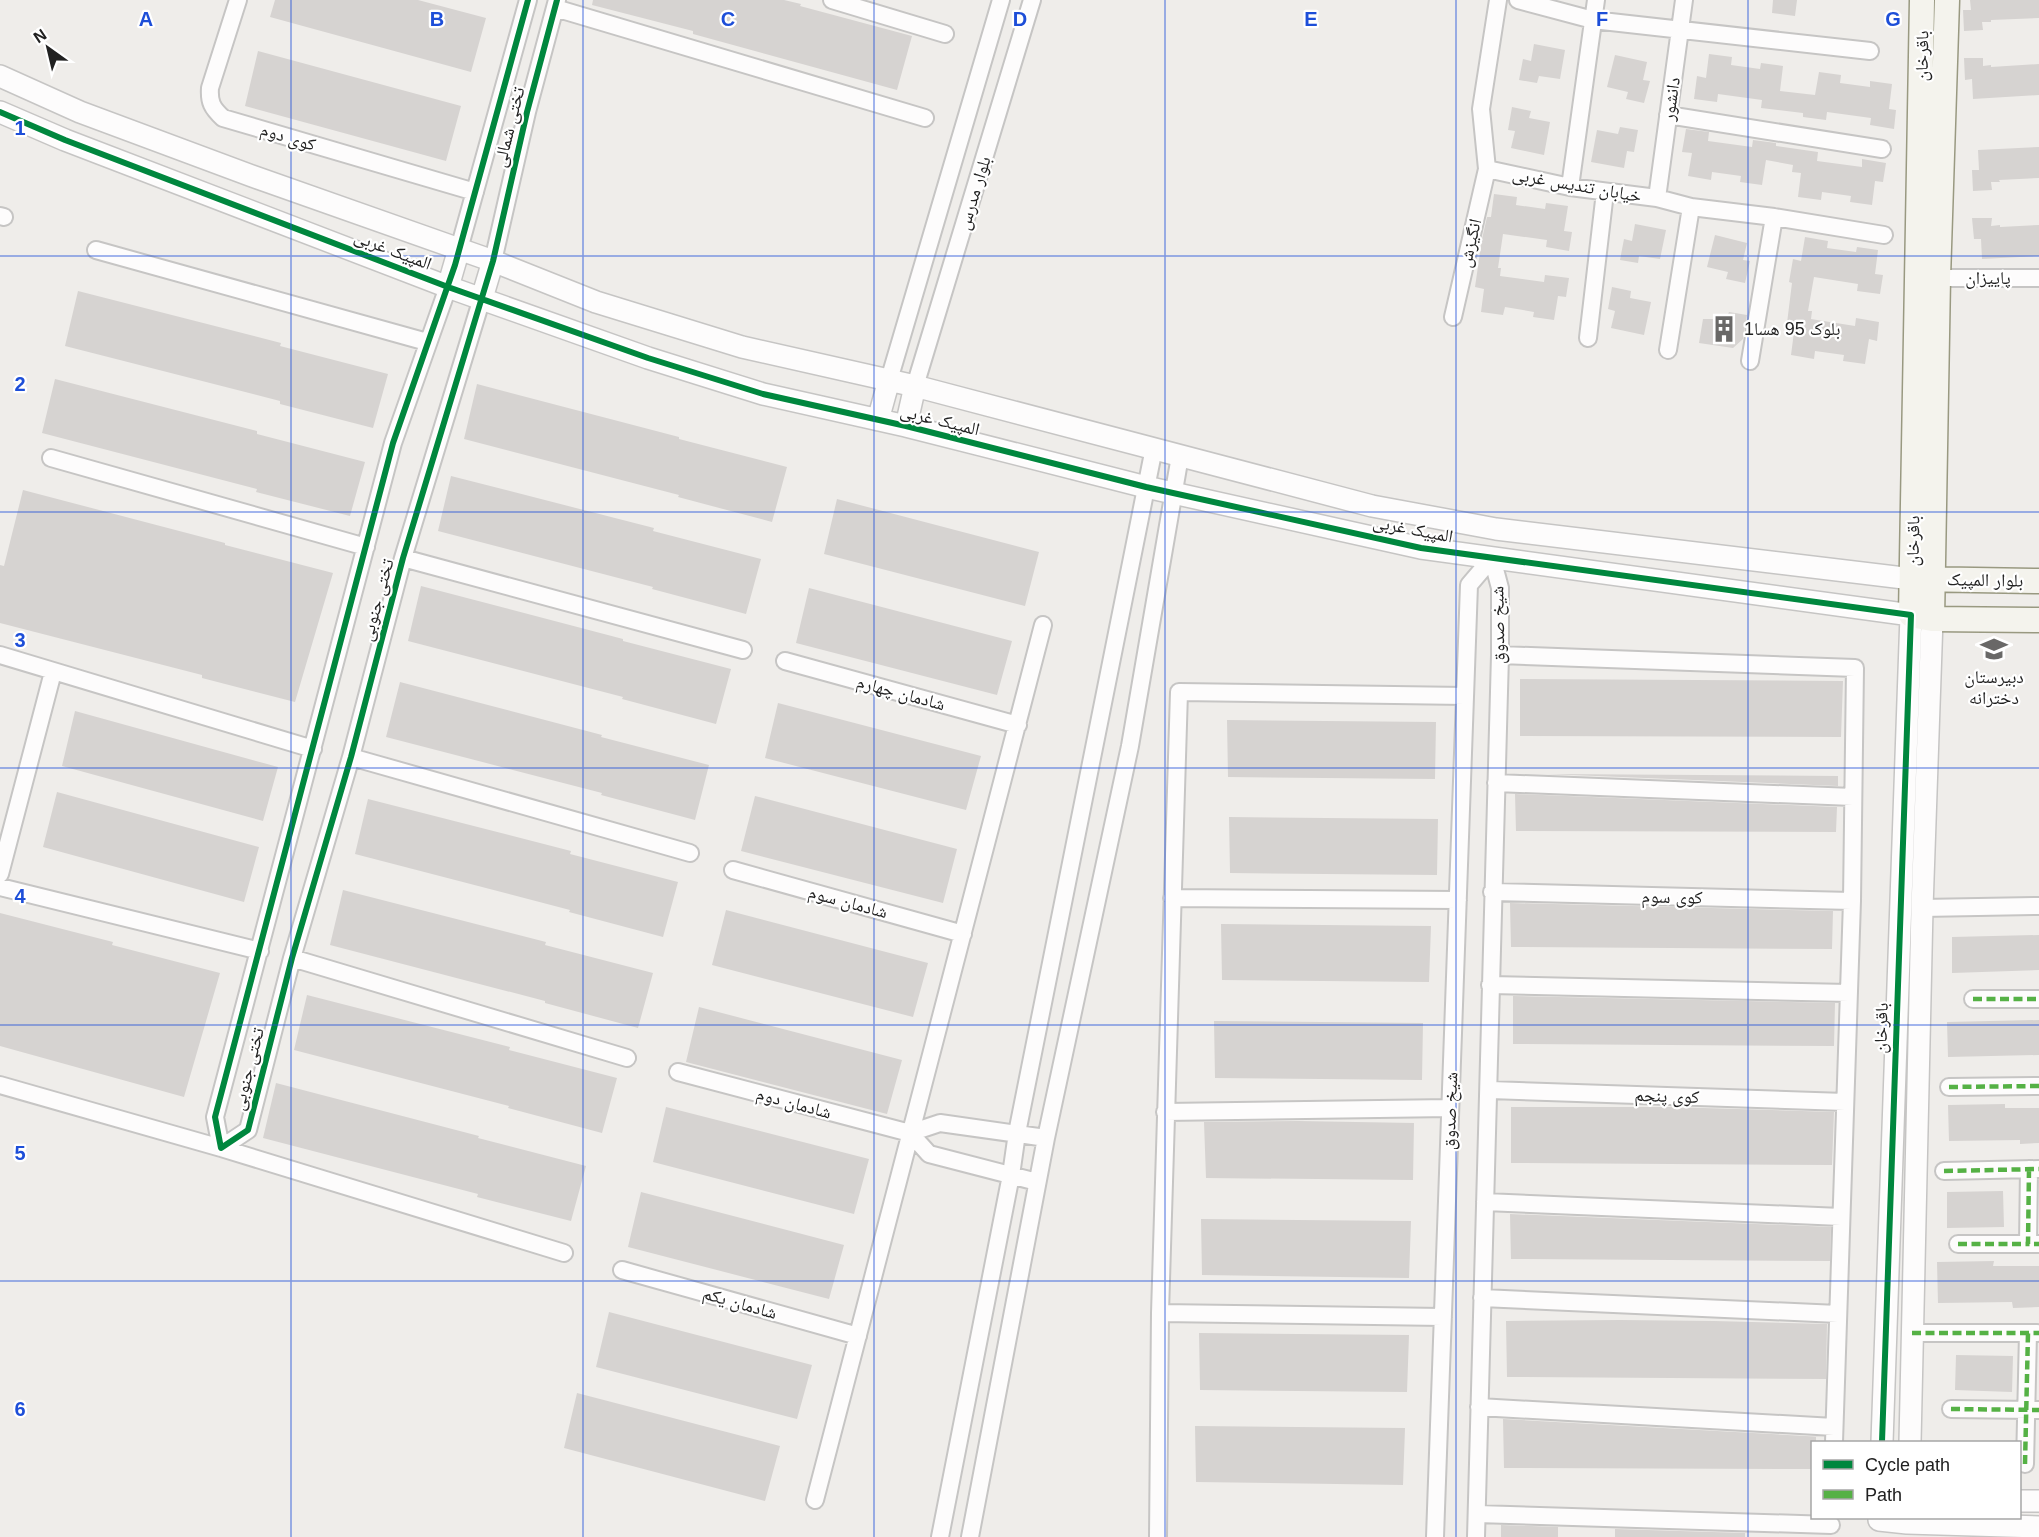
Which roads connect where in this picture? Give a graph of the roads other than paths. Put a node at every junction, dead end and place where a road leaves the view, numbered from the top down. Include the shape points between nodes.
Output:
1 (238, 0) edge
2 (510, 0) edge
3 (832, 0) edge
4 (1001, 0) edge
5 (1032, 0) edge
6 (1498, 0) edge
7 (1518, 0) edge
8 (1596, 0) edge
9 (1684, 0) edge
10 (1923, 0) edge
11 (1947, 0) edge
12 (527, 2) edge
13 (556, 4) edge
14 (1593, 20) junction
15 (1681, 31) junction
16 (945, 34) dead end
17 (1870, 51) dead end
18 (0, 76) edge
19 (0, 112) edge
20 (1668, 115) junction
21 (925, 118) dead end
22 (1882, 149) dead end
23 (1487, 169) junction
24 (1570, 188) junction
25 (475, 192) junction
26 (1605, 192) junction
27 (1657, 198) junction
28 (1691, 207) junction
29 (1774, 217) junction
30 (1884, 235) dead end
31 (459, 249) junction
32 (96, 250) dead end
33 (493, 261) junction
34 (1938, 278) junction
35 (2039, 278) edge
36 (448, 287) junction
37 (482, 298) junction
38 (1453, 317) dead end
39 (1588, 338) dead end
40 (427, 342) junction
41 (1668, 350) dead end
42 (1750, 361) dead end
43 (889, 380) junction
44 (915, 386) junction
45 (878, 420) junction
46 (906, 426) junction
47 (1154, 448) junction
48 (1180, 456) junction
49 (51, 458) dead end
50 (1146, 487) junction
51 (1174, 493) junction
52 (1496, 529) junction
53 (366, 547) junction
54 (403, 558) junction
55 (1492, 558) junction
56 (1922, 579) junction
57 (2039, 581) edge
58 (1921, 617) junction
59 (2039, 620) edge
60 (1043, 626) dead end
61 (743, 650) dead end
62 (1500, 655) junction
63 (0, 656) edge
64 (785, 661) dead end
65 (53, 672) junction
66 (1465, 696) junction
67 (1017, 725) junction
68 (313, 750) junction
69 (351, 757) junction
70 (1496, 783) junction
71 (1853, 797) junction
72 (690, 853) dead end
73 (733, 870) dead end
74 (0, 874) edge
75 (0, 887) edge
76 (1492, 892) junction
77 (1172, 898) junction
78 (1458, 900) junction
79 (1852, 901) junction
80 (2039, 906) edge
81 (1922, 908) junction
82 (963, 934) junction
83 (260, 951) junction
84 (292, 958) junction
85 (1490, 985) junction
86 (1849, 993) junction
87 (1973, 999) dead end
88 (2039, 999) edge
89 (627, 1058) dead end
90 (678, 1072) dead end
91 (0, 1085) edge
92 (2039, 1086) edge
93 (1949, 1087) dead end
94 (1490, 1089) junction
95 (1845, 1102) junction
96 (1450, 1108) junction
97 (1166, 1112) junction
98 (910, 1133) junction
99 (1017, 1133) junction
100 (1046, 1138) junction
101 (221, 1148) junction
102 (2034, 1169) edge
103 (1944, 1171) dead end
104 (1011, 1175) junction
105 (1037, 1182) junction
106 (1485, 1202) junction
107 (1841, 1217) junction
108 (1958, 1244) dead end
109 (2033, 1244) edge
110 (564, 1253) dead end
111 (622, 1270) dead end
112 (1482, 1298) junction
113 (1160, 1313) junction
114 (1838, 1314) junction
115 (1443, 1317) junction
116 (1912, 1333) junction
117 (2033, 1333) edge
118 (858, 1336) junction
119 (1479, 1407) junction
120 (1952, 1409) dead end
121 (2033, 1410) edge
122 (1834, 1435) edge
123 (1882, 1441) edge
124 (1910, 1441) edge
125 (2025, 1464) dead end
126 (815, 1500) dead end
127 (2021, 1501) edge
128 (2039, 1501) edge
129 (1477, 1514) junction
130 (1881, 1525) edge
131 (1831, 1526) edge
132 (1906, 1526) edge
133 (2039, 1527) edge
134 (940, 1537) edge
135 (970, 1537) edge
136 (1158, 1537) edge
137 (1435, 1537) edge
138 (1476, 1537) edge

1 - 25 street, کوی دوم via 210,88 209,100 223,117
2 - 12 street
3 - 16 street
4 - 43 street, بلوار مدرس
5 - 44 street, بلوار مدرس
6 - 23 street, خیابان تندیس غربی via 1481,109
7 - 14 street
8 - 14 street
9 - 15 street, دانشور
10 - 56 main road, باقرخان
11 - 34 main road, باقرخان
12 - 25 street, تختی شمالی
13 - 21 street
13 - 33 street, تختی شمالی
14 - 15 street
14 - 24 street
15 - 17 street
15 - 20 street, دانشور
18 - 31 street, المپیک غربی via 80,112
19 - 36 street, المپیک غربی
20 - 22 street
20 - 27 street, دانشور
23 - 24 street, خیابان تندیس غربی
23 - 38 street, انگیزش
24 - 26 street, خیابان تندیس غربی
25 - 31 street, تختی شمالی
26 - 27 street, خیابان تندیس غربی
26 - 39 street
27 - 28 street, خیابان تندیس غربی
28 - 29 street, خیابان تندیس غربی
28 - 41 street
29 - 30 street, خیابان تندیس غربی
29 - 42 street
31 - 33 street, المپیک غربی
31 - 36 street
32 - 40 street
33 - 37 street
33 - 43 street, المپیک غربی via 596,302 742,347
34 - 35 street, پاییزان
34 - 56 main road, باقرخان
36 - 37 street, المپیک غربی
36 - 40 street, تختی جنوبی
37 - 45 street, المپیک غربی via 648,358 763,394
37 - 54 street, تختی جنوبی
40 - 53 street, تختی جنوبی via 398,427
43 - 44 street, المپیک غربی
43 - 45 street
44 - 46 street
44 - 47 street, المپیک غربی
45 - 46 street, المپیک غربی
46 - 50 street, المپیک غربی
47 - 48 street, المپیک غربی
47 - 50 street
48 - 51 street
48 - 52 street, المپیک غربی via 1372,506
49 - 53 street
50 - 51 street, المپیک غربی
50 - 99 street
51 - 55 street, المپیک غربی via 1421,548
51 - 100 street via 1130,746
52 - 55 street
52 - 56 street, المپیک غربی
53 - 68 street, تختی جنوبی
54 - 61 street
54 - 69 street, تختی جنوبی
55 - 58 street, المپیک غربی
55 - 62 street, شیخ صدوق via 1500,588
55 - 66 street, شیخ صدوق via 1469,585
56 - 57 main road, بلوار المپیک
56 - 58 main road, باقرخان
58 - 59 main road
58 - 81 street, باقرخان
58 - 123 street, باقرخان
60 - 67 street
62 - 70 street, شیخ صدوق
62 - 71 street via 1855,668
63 - 65 street
64 - 67 street, شادمان چهارم
65 - 68 street
65 - 74 street
66 - 77 street via 1179,692
66 - 78 street, شیخ صدوق
67 - 82 street
68 - 83 street, تختی جنوبی
69 - 72 street
69 - 84 street, تختی جنوبی
70 - 71 street
70 - 76 street, شیخ صدوق
71 - 79 street
73 - 82 street, شادمان سوم
75 - 83 street
76 - 79 street, کوی سوم
76 - 85 street, شیخ صدوق
77 - 78 street
77 - 97 street
78 - 96 street, شیخ صدوق
79 - 86 street
80 - 81 street
81 - 116 street, باقرخان
82 - 98 street
83 - 101 street, تختی جنوبی via 215,1117
84 - 89 street
84 - 101 street, تختی جنوبی via 248,1130
85 - 86 street
85 - 94 street, شیخ صدوق
86 - 95 street
87 - 88 street
90 - 98 street, شادمان دوم
91 - 101 street
92 - 93 street
94 - 95 street, کوی پنجم
94 - 106 street, شیخ صدوق
95 - 107 street
96 - 97 street
96 - 115 street, شیخ صدوق
97 - 113 street
98 - 99 street via 940,1123
98 - 104 street via 929,1154
98 - 118 street
99 - 100 street
99 - 104 street
100 - 105 street
101 - 110 street
102 - 103 street
102 - 109 street
104 - 105 street
104 - 134 street
105 - 135 street
106 - 107 street
106 - 112 street, شیخ صدوق
107 - 114 street
108 - 109 street
111 - 118 street, شادمان یکم
112 - 114 street
112 - 119 street, شیخ صدوق
113 - 115 street
113 - 136 street
114 - 122 street
115 - 137 street, شیخ صدوق
116 - 117 street
116 - 124 street, باقرخان
117 - 121 street
118 - 126 street
119 - 122 street
119 - 129 street, شیخ صدوق
120 - 121 street
121 - 125 street
127 - 128 street
129 - 131 street
129 - 138 street, شیخ صدوق
130 - 132 street
132 - 133 street

